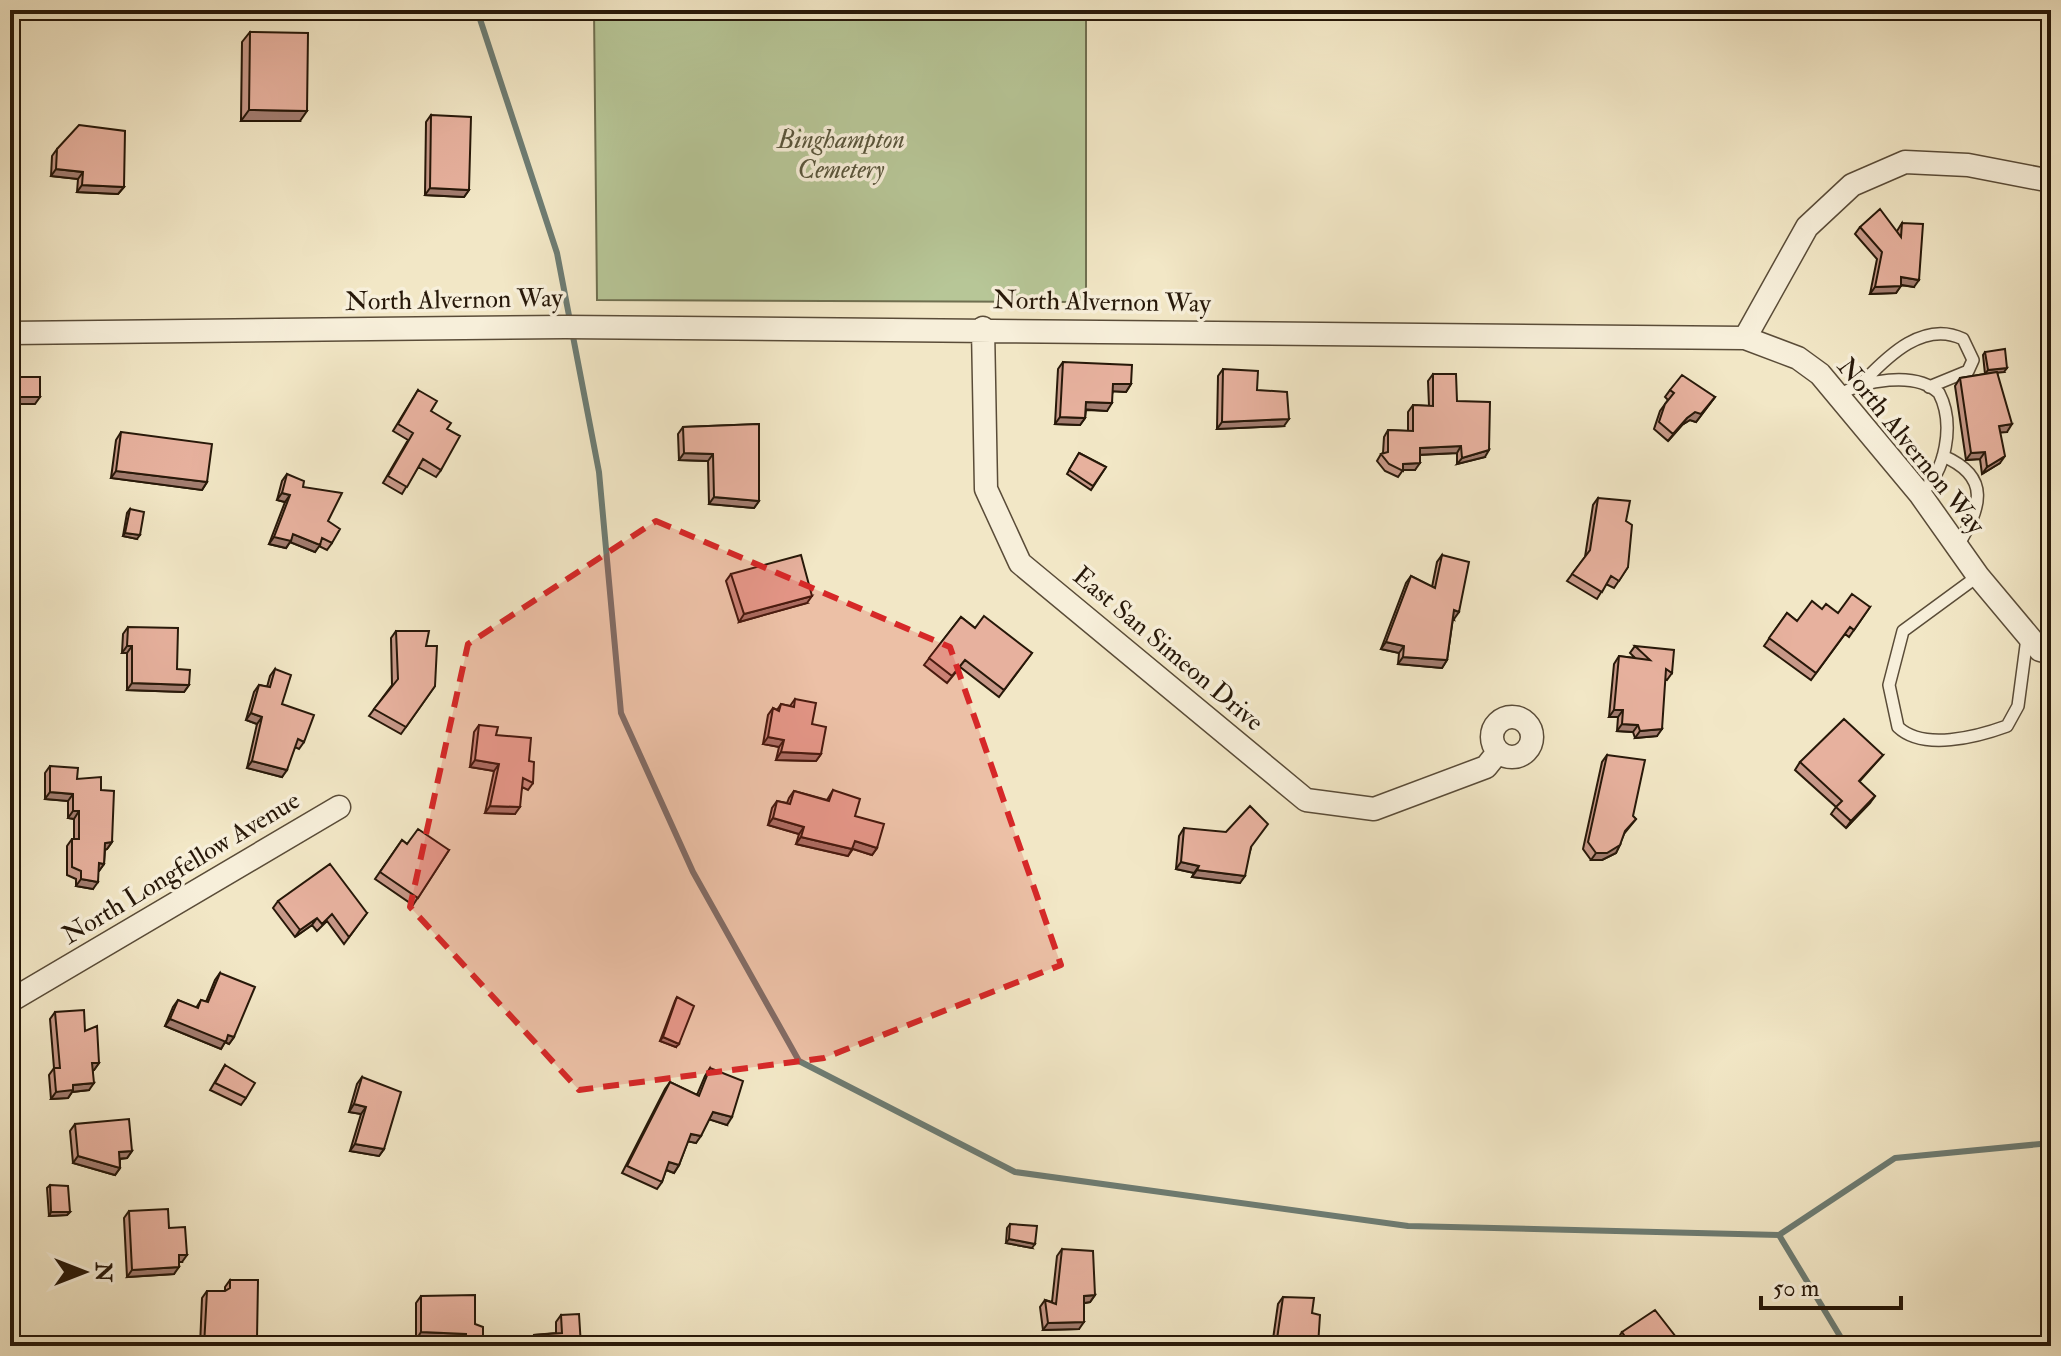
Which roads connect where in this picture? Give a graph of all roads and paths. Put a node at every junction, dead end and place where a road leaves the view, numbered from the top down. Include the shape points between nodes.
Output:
1 (2051, 181) edge
2 (983, 328) junction
3 (10, 333) edge
4 (1745, 338) junction
5 (1864, 381) junction
6 (1929, 387) junction
7 (1838, 395) junction
8 (1943, 456) junction
9 (1920, 494) junction
10 (1957, 547) junction
11 (1978, 576) junction
12 (2027, 635) junction
13 (2051, 653) edge
14 (1498, 752) dead end
15 (339, 807) dead end
16 (10, 1001) edge

1 - 4 street via 1968,165 1905,162 1852,185 1807,227
2 - 3 street, North Alvernon Way
2 - 4 street, North Alvernon Way
2 - 14 street, East San Simeon Drive via 986,489 1020,563 1284,782 1306,800 1374,809 1486,767
4 - 7 street, North Alvernon Way via 1798,358
5 - 6 lane
5 - 6 lane via 1894,352 1922,337 1949,334 1963,339 1973,360 1968,371
5 - 7 lane
6 - 8 lane via 1939,393 1945,409
7 - 9 street, North Alvernon Way
8 - 9 lane via 1939,474
8 - 10 lane via 1970,471 1977,490 1975,515
9 - 10 street, North Alvernon Way
10 - 11 street, North Alvernon Way
11 - 12 street, North Alvernon Way
11 - 12 lane via 1903,631 1889,685 1898,727 1915,739 1931,740 2007,726 2018,706
12 - 13 street, North Alvernon Way via 2040,650
15 - 16 street, North Longfellow Avenue

